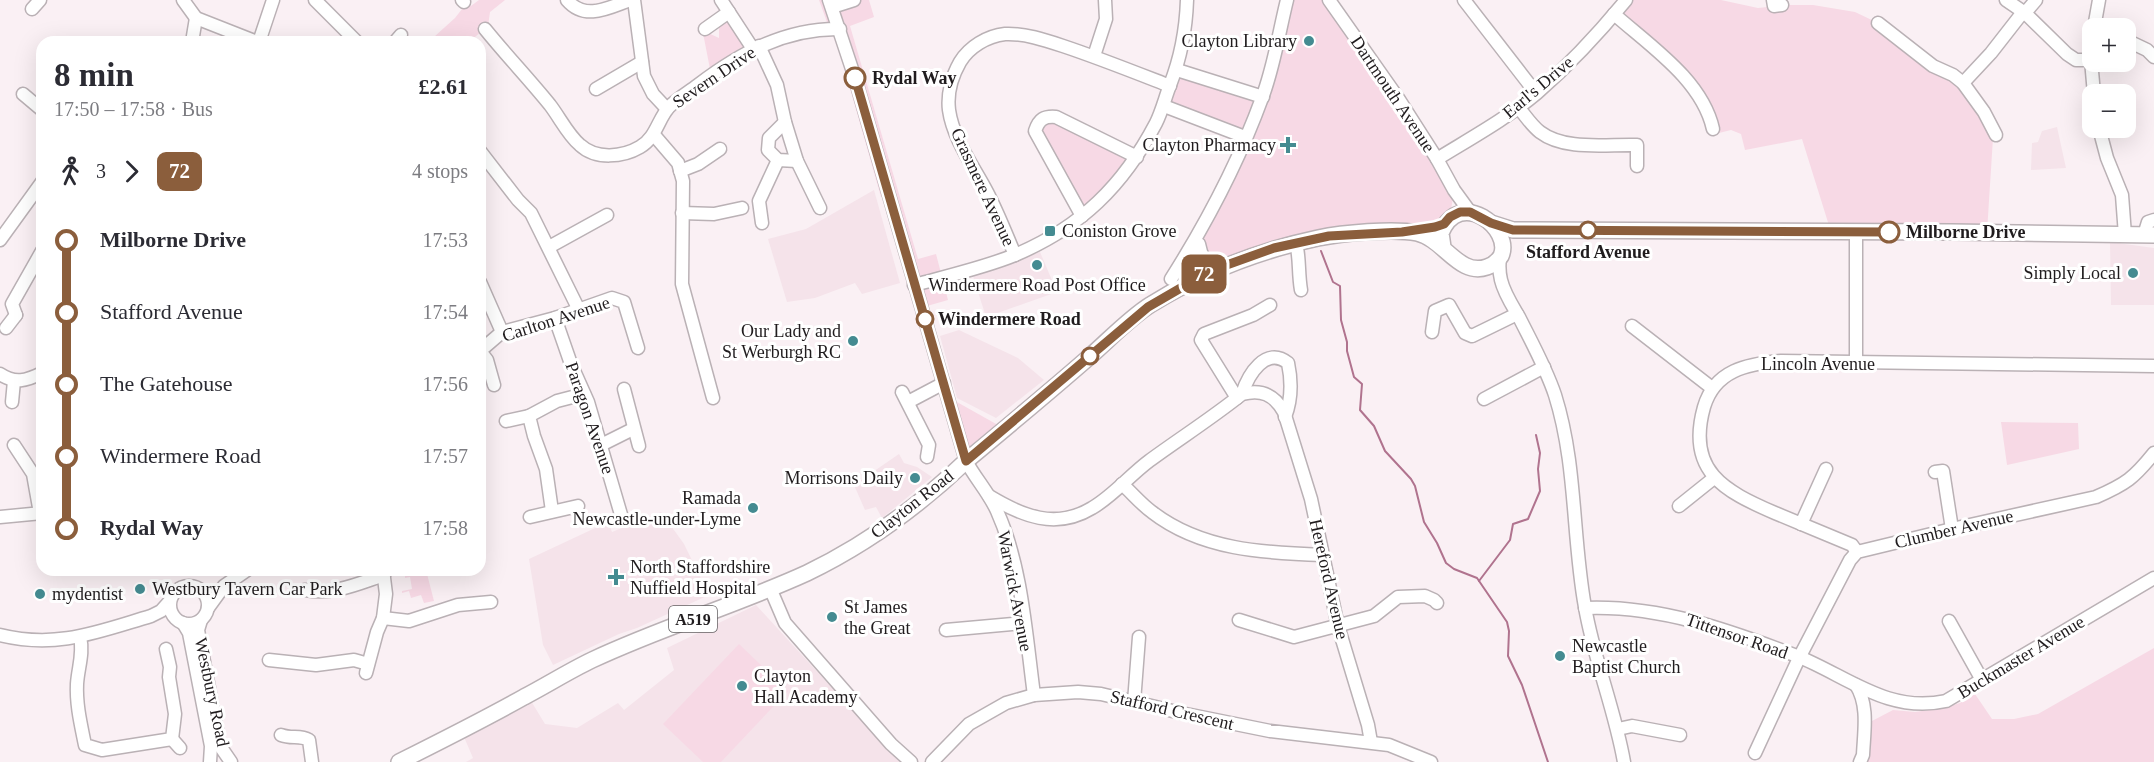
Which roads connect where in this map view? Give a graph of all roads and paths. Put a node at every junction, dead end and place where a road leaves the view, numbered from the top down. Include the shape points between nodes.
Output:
1 (183, 0) edge
2 (273, 0) edge
3 (567, 0) edge
4 (632, 0) edge
5 (721, 0) edge
6 (854, 0) edge
7 (1105, 0) edge
8 (1187, 0) edge
9 (1287, 0) edge
10 (1329, 0) edge
11 (1464, 0) edge
12 (1626, 0) edge
13 (2006, 0) edge
14 (2036, 0) edge
15 (2099, 0) edge
16 (320, 1) edge
17 (830, 3) edge
18 (729, 12) junction
19 (2024, 13) junction
20 (1614, 14) junction
21 (196, 18) junction
22 (2096, 18) edge
23 (1878, 23) dead end
24 (711, 29) dead end
25 (840, 29) junction
26 (492, 33) dead end
27 (193, 36) edge
28 (242, 36) edge
29 (260, 36) edge
30 (352, 36) edge
31 (2136, 45) edge
32 (756, 48) junction
33 (1094, 56) junction
34 (2154, 57) edge
35 (2082, 60) edge
36 (642, 62) junction
37 (1177, 70) junction
38 (1964, 83) junction
39 (1170, 86) junction
40 (597, 89) dead end
41 (1536, 93) junction
42 (23, 94) dead end
43 (1263, 97) junction
44 (36, 105) edge
45 (1164, 106) junction
46 (1518, 107) junction
47 (668, 109) junction
48 (785, 122) junction
49 (1713, 129) dead end
50 (654, 135) junction
51 (1996, 135) dead end
52 (1245, 137) junction
53 (2102, 138) edge
54 (720, 149) dead end
55 (1137, 157) junction
56 (486, 159) edge
57 (1437, 159) junction
58 (778, 160) junction
59 (797, 161) junction
60 (1637, 166) dead end
61 (680, 171) junction
62 (1454, 190) junction
63 (36, 191) edge
64 (742, 208) dead end
65 (820, 208) dead end
66 (1470, 212) junction
67 (682, 213) junction
68 (607, 215) dead end
69 (1082, 216) junction
70 (1447, 220) junction
71 (2154, 220) edge
72 (762, 223) dead end
73 (1491, 223) junction
74 (1535, 230) junction
75 (1402, 232) junction
76 (1856, 232) junction
77 (2125, 235) junction
78 (2149, 235) edge
79 (1198, 236) junction
80 (0, 240) edge
81 (1296, 243) junction
82 (1443, 246) junction
83 (549, 247) junction
84 (1015, 255) junction
85 (1501, 255) junction
86 (36, 256) edge
87 (1477, 268) junction
88 (1205, 274) junction
89 (1172, 279) dead end
90 (914, 285) junction
91 (1504, 289) junction
92 (1301, 290) dead end
93 (486, 299) edge
94 (1270, 305) dead end
95 (579, 310) junction
96 (1517, 314) junction
97 (555, 318) junction
98 (1632, 326) dead end
99 (6, 328) dead end
100 (502, 332) junction
101 (1432, 332) dead end
102 (486, 346) edge
103 (638, 348) dead end
104 (486, 359) edge
105 (1856, 363) junction
106 (2154, 366) edge
107 (1544, 367) junction
108 (0, 374) edge
109 (36, 376) edge
110 (14, 381) junction
111 (944, 383) junction
112 (494, 384) dead end
113 (1712, 388) junction
114 (624, 389) dead end
115 (584, 394) junction
116 (1239, 396) junction
117 (713, 398) dead end
118 (1484, 399) dead end
119 (12, 402) dead end
120 (529, 416) junction
121 (1286, 417) junction
122 (507, 421) dead end
123 (633, 429) junction
124 (14, 445) dead end
125 (601, 445) junction
126 (639, 446) dead end
127 (2154, 453) edge
128 (927, 457) dead end
129 (966, 461) junction
130 (1826, 470) dead end
131 (1935, 472) dead end
132 (1714, 478) junction
133 (1122, 484) junction
134 (36, 489) edge
135 (988, 495) junction
136 (578, 506) dead end
137 (1679, 506) dead end
138 (552, 511) junction
139 (1015, 512) junction
140 (36, 513) edge
141 (0, 517) edge
142 (530, 517) dead end
143 (622, 518) dead end
144 (1002, 523) junction
145 (1801, 524) junction
146 (1952, 528) junction
147 (1857, 552) junction
148 (1323, 555) junction
149 (238, 576) edge
150 (376, 576) edge
151 (383, 576) edge
152 (2154, 578) edge
153 (224, 586) junction
154 (770, 588) junction
155 (201, 589) junction
156 (305, 590) dead end
157 (491, 602) dead end
158 (169, 603) junction
159 (1437, 603) dead end
160 (208, 608) junction
161 (1585, 608) junction
162 (151, 616) junction
163 (384, 618) junction
164 (179, 620) junction
165 (201, 620) junction
166 (1239, 620) dead end
167 (1949, 621) dead end
168 (1024, 622) junction
169 (1338, 626) junction
170 (946, 630) dead end
171 (0, 635) edge
172 (80, 637) junction
173 (1139, 637) dead end
174 (166, 649) dead end
175 (1800, 658) junction
176 (269, 660) dead end
177 (1982, 680) junction
178 (1856, 685) junction
179 (1034, 695) junction
180 (1881, 696) junction
181 (1134, 702) junction
182 (1864, 704) junction
183 (1618, 729) junction
184 (1680, 735) dead end
185 (288, 740) dead end
186 (1371, 742) junction
187 (1755, 753) dead end
188 (210, 762) edge
189 (231, 762) edge
190 (312, 762) edge
191 (399, 762) edge
192 (910, 762) edge
193 (932, 762) edge
194 (1431, 762) edge
195 (1624, 762) edge
196 (1860, 762) edge

1 - 21 street
2 - 29 street
3 - 4 street via 588,13
4 - 36 street
5 - 18 street
6 - 17 street
7 - 33 street via 1106,19
8 - 37 street
9 - 43 street
10 - 57 street, Dartmouth Avenue
11 - 41 street
12 - 20 street, Earl's Drive
13 - 19 street
14 - 19 street
15 - 22 street
16 - 30 street
17 - 25 street, Warwick Avenue
18 - 24 street
18 - 32 street
19 - 35 street via 2067,54
19 - 38 street
20 - 41 street, Earl's Drive
20 - 49 street via 1692,85
21 - 27 street
21 - 28 street
23 - 38 street via 1933,66
25 - 32 street, Severn Drive via 795,34
25 - 90 street, Warwick Avenue
26 - 50 street, Severn Drive via 580,145 589,151 627,153 643,146
31 - 34 street
32 - 47 street, Severn Drive via 713,74
32 - 48 street via 777,85
33 - 39 street, Grasmere Avenue
33 - 84 street, Grasmere Avenue via 1033,37 1004,34 975,45 964,54 953,73 949,110 956,134
36 - 40 street
36 - 47 street via 648,85
37 - 39 street
37 - 43 street
38 - 51 street
39 - 45 street
41 - 46 street, Earl's Drive
42 - 44 street
43 - 52 street
45 - 52 street
45 - 55 street
46 - 57 street, Earl's Drive
46 - 60 street via 1535,128 1561,142 1637,141
47 - 50 street, Severn Drive
48 - 58 street via 769,138 768,150
48 - 59 street
50 - 61 street via 678,163
52 - 79 street
53 - 77 street via 2122,195
54 - 61 street
55 - 69 street via 1110,192
55 - 69 street via 1056,117 1039,121 1035,131
56 - 83 street via 531,213
57 - 62 street, Dartmouth Avenue
58 - 59 street
58 - 72 street via 759,201
59 - 65 street
61 - 67 street
62 - 66 street, Dartmouth Avenue
62 - 70 street
63 - 80 street
64 - 67 street via 714,214
66 - 70 main road, A519 via 1460,212
66 - 73 main road
67 - 117 street via 682,284
68 - 83 street
69 - 84 street
70 - 75 main road, Clayton Road / A519
70 - 82 main road via 1440,233
71 - 78 street via 2148,222
73 - 74 main road via 1513,230
73 - 85 main road via 1501,237
74 - 76 main road
74 - 85 main road via 1513,240
75 - 81 main road, Clayton Road / A519 via 1329,236
75 - 82 main road, Clayton Road / A519 via 1425,235
76 - 77 main road
76 - 105 street
77 - 78 main road
79 - 88 street via 1194,254
79 - 89 street
81 - 88 main road, Clayton Road / A519
81 - 92 street
82 - 87 main road, A519 via 1463,265
83 - 95 street
84 - 90 street
85 - 87 main road via 1491,266
85 - 91 street via 1499,274
86 - 99 street
87 - 91 street
88 - 129 main road, Clayton Road / A519 via 1148,307
90 - 111 street, Warwick Avenue
91 - 96 street
93 - 100 street
94 - 116 street via 1204,334 1201,340
95 - 97 street, Carlton Avenue
95 - 103 street, Carlton Avenue via 612,298 624,302
96 - 101 street via 1472,336 1465,333 1449,305 1435,311
96 - 107 street
97 - 100 street, Carlton Avenue
97 - 115 street, Paragon Avenue
98 - 113 street
100 - 102 street, Carlton Avenue
104 - 112 street
105 - 106 street, Lincoln Avenue
105 - 113 street, Lincoln Avenue via 1756,363 1735,370
107 - 118 street
107 - 161 street via 1567,437
108 - 110 street
109 - 110 street
110 - 119 street
111 - 128 street via 905,397 929,445
111 - 129 street, Warwick Avenue
113 - 132 street via 1699,427 1702,454
114 - 123 street
115 - 120 street via 557,401
115 - 125 street, Paragon Avenue
116 - 121 street, Hereford Avenue via 1261,392 1270,395
116 - 121 street, Hereford Avenue via 1265,358 1282,358 1288,363 1291,379
116 - 133 street, Hereford Avenue
120 - 122 street
120 - 138 street via 546,469
121 - 148 street, Hereford Avenue
123 - 125 street
123 - 126 street
124 - 134 street via 33,474
125 - 143 street, Paragon Avenue
127 - 146 street, Clumber Avenue via 2136,475 2096,497
129 - 135 street, Warwick Avenue
129 - 154 main road, Clayton Road / A519 via 938,488 862,543
130 - 145 street
131 - 146 street via 1943,471
132 - 137 street
132 - 145 street via 1740,498
133 - 139 street, Hereford Avenue via 1093,507 1070,517 1035,518
133 - 148 street via 1151,512 1194,536 1248,549
135 - 139 street, Hereford Avenue
135 - 144 street, Warwick Avenue
136 - 138 street
138 - 142 street
139 - 144 street
140 - 141 street
144 - 168 street, Warwick Avenue
145 - 147 street via 1852,545
146 - 147 street, Clumber Avenue
147 - 175 street
148 - 169 street, Hereford Avenue
149 - 153 street
150 - 156 street via 336,592
151 - 163 street
152 - 177 street, Buckmaster Avenue
153 - 155 street
153 - 160 street
154 - 191 main road, Clayton Road / A519 via 591,661
154 - 192 street via 785,623
155 - 158 street via 184,587 172,593
155 - 160 street
157 - 163 street via 458,605 409,621
158 - 162 street
158 - 164 street
159 - 169 street via 1425,596 1398,597 1374,616
160 - 165 street
161 - 175 street, Tittensor Road via 1642,610 1685,618
161 - 183 street
162 - 164 street
162 - 172 street
163 - 176 street via 367,669 354,660 316,665
164 - 165 street via 192,624
164 - 188 street, Westbury Road via 189,633 212,747
165 - 189 street, Westbury Road via 198,630 220,746
166 - 169 street via 1294,637
167 - 177 street
168 - 170 street
168 - 179 street, Warwick Avenue
169 - 186 street, Hereford Avenue
171 - 172 street via 46,640
172 - 174 street via 83,647 77,685 81,749 176,743 176,714
173 - 181 street
175 - 178 street, Tittensor Road
175 - 187 street
177 - 180 street, Buckmaster Avenue via 1938,703 1903,704
178 - 180 street, Tittensor Road
178 - 182 street
179 - 181 street, Stafford Crescent via 1078,692
179 - 193 street, Stafford Crescent via 1006,703 969,723
180 - 182 street
181 - 186 street, Stafford Crescent via 1261,729
182 - 196 street
183 - 184 street via 1632,726
183 - 195 street
185 - 190 street via 309,740
186 - 194 street, Stafford Crescent via 1406,750

